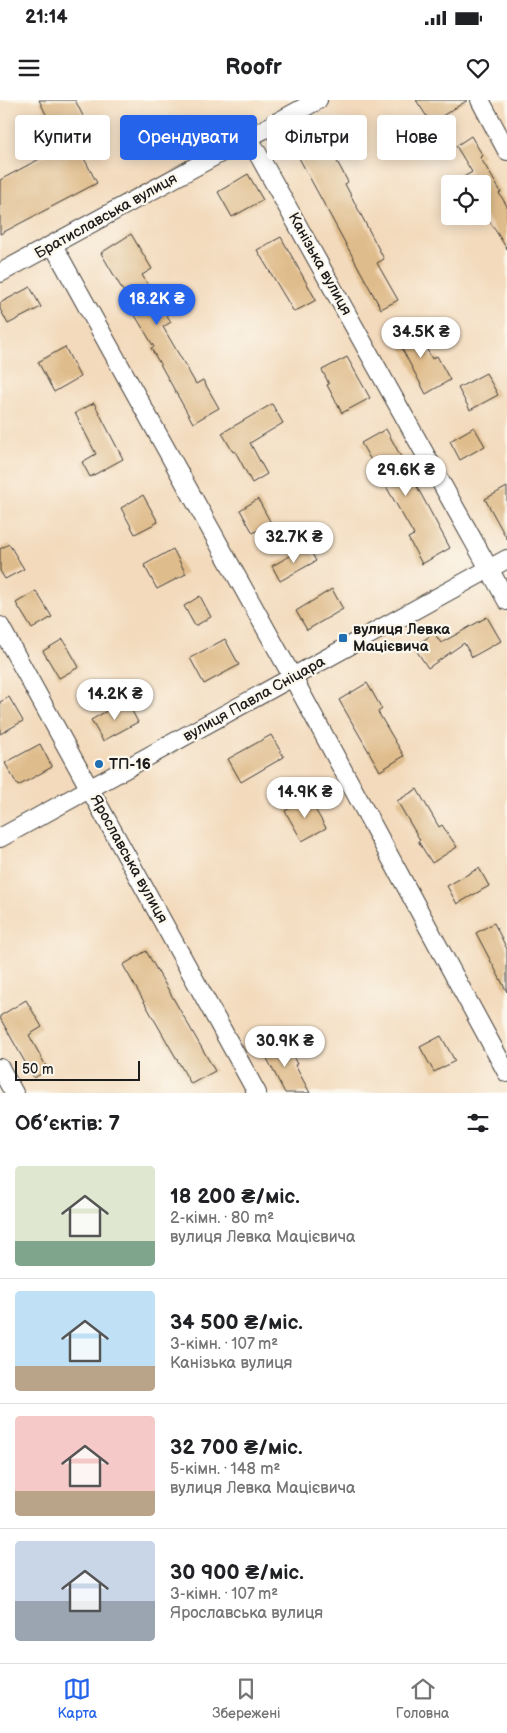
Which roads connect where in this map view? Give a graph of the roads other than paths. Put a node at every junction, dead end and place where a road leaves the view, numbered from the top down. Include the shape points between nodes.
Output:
1 (318, 100) edge
2 (480, 100) edge
3 (257, 134) edge
4 (507, 151) edge
5 (257, 152) edge
6 (209, 160) edge
7 (53, 245) junction
8 (0, 273) edge
9 (507, 559) edge
10 (490, 568) junction
11 (507, 601) edge
12 (0, 626) edge
13 (293, 678) junction
14 (90, 788) junction
15 (0, 838) edge
16 (0, 1068) edge
17 (507, 1072) edge
18 (14, 1093) edge
19 (257, 1093) edge

1 - 3 street, Братиславська вулиця
2 - 4 street
5 - 10 street, Канізька вулиця
6 - 7 street, Братиславська вулиця
7 - 8 street, Братиславська вулиця
7 - 13 street
9 - 10 street, вулиця Павла Сніцара
10 - 11 street, Канізька вулиця
10 - 13 street, вулиця Павла Сніцара
12 - 14 street, Ярославська вулиця
13 - 14 street, вулиця Павла Сніцара
13 - 17 street
14 - 15 street, вулиця Павла Сніцара
14 - 19 street, Ярославська вулиця
16 - 18 street

